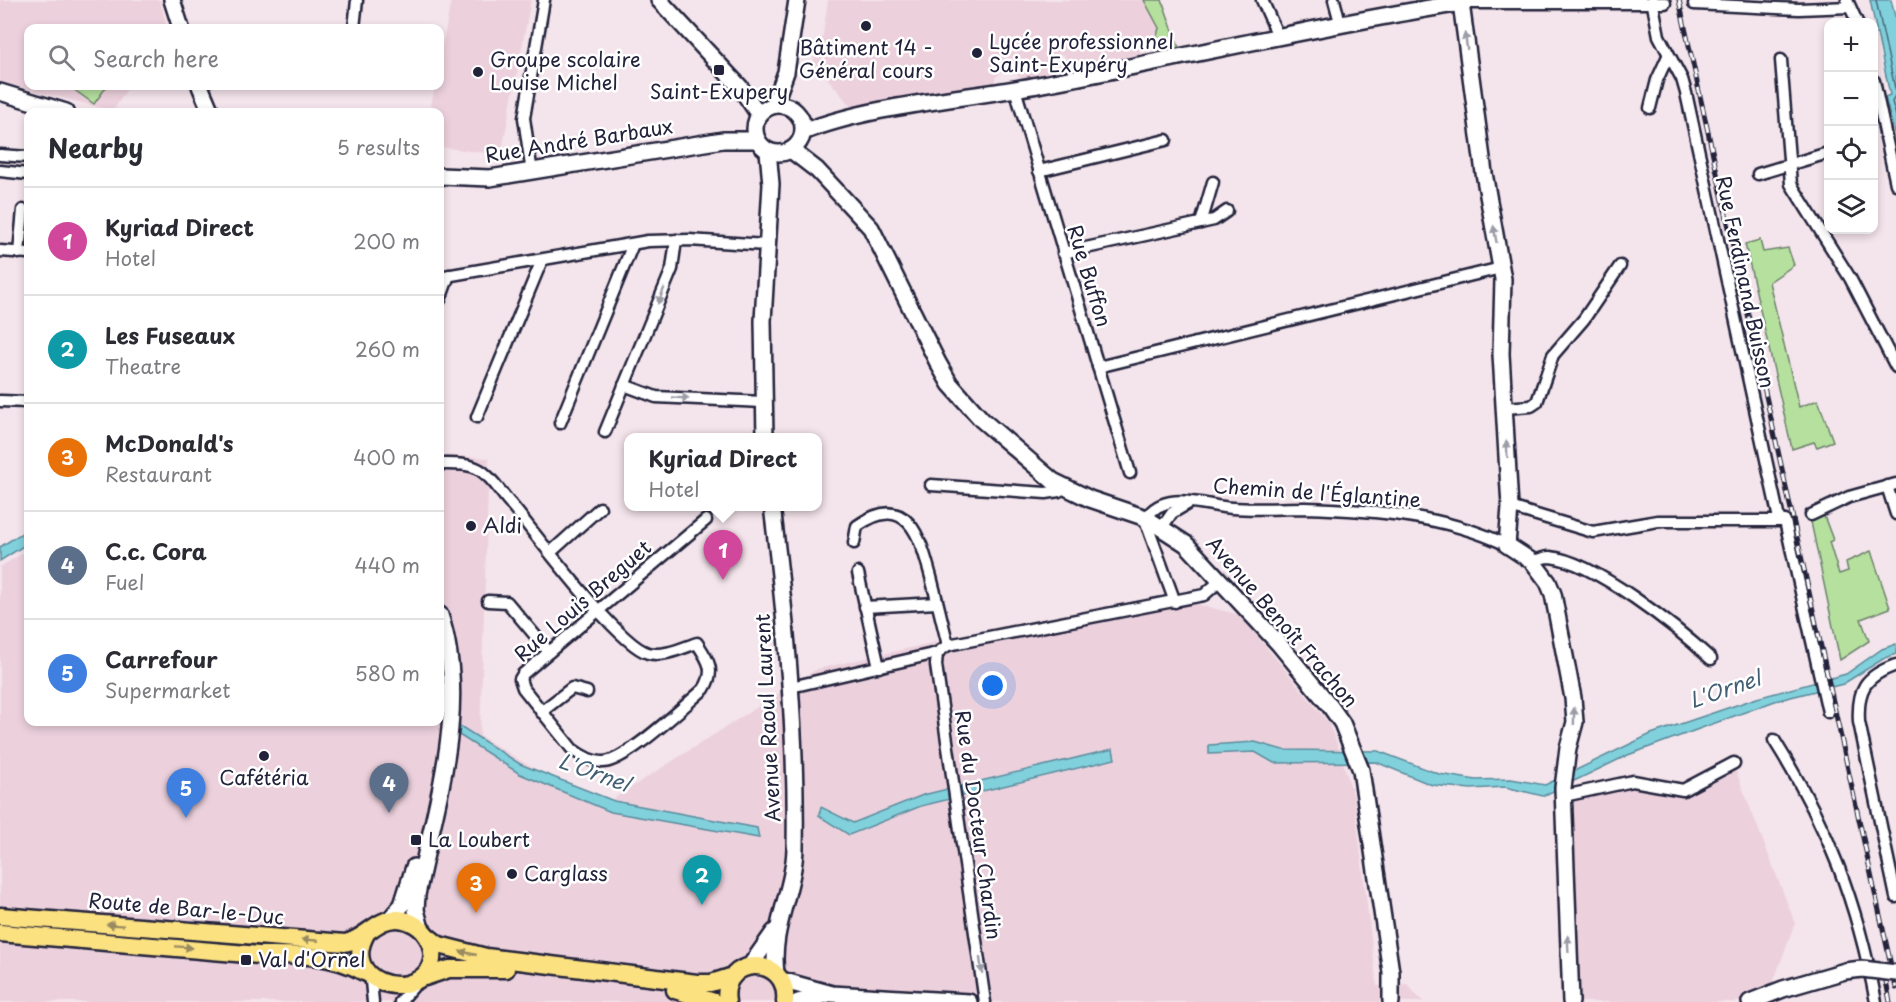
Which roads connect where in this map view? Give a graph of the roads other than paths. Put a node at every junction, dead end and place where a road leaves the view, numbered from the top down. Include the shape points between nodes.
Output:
1 (172, 0) edge
2 (357, 0) edge
3 (544, 0) edge
4 (659, 0) edge
5 (797, 0) edge
6 (1262, 0) edge
7 (1334, 0) edge
8 (1414, 0) edge
9 (1633, 1) edge
10 (1458, 2) edge
11 (1652, 2) edge
12 (1665, 3) dead end
13 (1694, 4) dead end
14 (1849, 4) edge
15 (1395, 14) junction
16 (1855, 18) edge
17 (180, 24) edge
18 (354, 24) edge
19 (1341, 26) junction
20 (1279, 38) junction
21 (1668, 56) junction
22 (1781, 60) dead end
23 (1015, 89) junction
24 (202, 90) edge
25 (0, 92) edge
26 (1878, 99) edge
27 (53, 108) edge
28 (209, 108) edge
29 (1650, 108) dead end
30 (779, 129) junction
31 (1886, 135) junction
32 (1878, 138) edge
33 (1167, 140) dead end
34 (1824, 154) edge
35 (4, 155) edge
36 (24, 157) edge
37 (1791, 165) junction
38 (3, 171) edge
39 (1039, 171) junction
40 (532, 172) junction
41 (24, 174) edge
42 (1758, 174) dead end
43 (444, 176) edge
44 (1213, 182) dead end
45 (1896, 184) edge
46 (23, 210) dead end
47 (1227, 211) dead end
48 (1201, 223) junction
49 (676, 240) junction
50 (633, 244) junction
51 (766, 245) junction
52 (0, 251) edge
53 (24, 253) edge
54 (1063, 253) junction
55 (542, 260) junction
56 (1620, 266) dead end
57 (1501, 268) junction
58 (444, 276) edge
59 (1098, 367) junction
60 (1896, 367) edge
61 (624, 385) junction
62 (0, 400) edge
63 (24, 402) edge
64 (763, 402) junction
65 (1505, 408) junction
66 (477, 417) dead end
67 (560, 423) dead end
68 (605, 432) dead end
69 (765, 433) edge
70 (444, 464) edge
71 (1130, 472) dead end
72 (931, 485) dead end
73 (1891, 485) edge
74 (1065, 487) junction
75 (1192, 502) junction
76 (1510, 507) junction
77 (600, 508) dead end
78 (772, 511) edge
79 (1896, 514) edge
80 (1811, 515) dead end
81 (1145, 517) junction
82 (706, 520) dead end
83 (1782, 520) junction
84 (1163, 526) junction
85 (854, 543) dead end
86 (1507, 545) junction
87 (551, 552) junction
88 (1533, 562) junction
89 (858, 573) dead end
90 (1221, 580) junction
91 (488, 601) dead end
92 (1175, 602) junction
93 (938, 603) junction
94 (865, 607) junction
95 (600, 611) junction
96 (444, 636) edge
97 (948, 645) junction
98 (549, 652) junction
99 (937, 653) junction
100 (1711, 659) dead end
101 (1896, 665) edge
102 (879, 667) junction
103 (791, 687) junction
104 (587, 692) dead end
105 (541, 712) junction
106 (1828, 712) dead end
107 (441, 726) edge
108 (1774, 740) dead end
109 (1734, 762) dead end
110 (1564, 786) junction
111 (1896, 897) edge
112 (0, 916) edge
113 (389, 920) junction
114 (777, 927) junction
115 (424, 932) junction
116 (0, 933) edge
117 (366, 934) junction
118 (750, 966) junction
119 (1896, 973) edge
120 (367, 976) junction
121 (733, 976) junction
122 (779, 977) junction
123 (419, 982) junction
124 (832, 994) junction
125 (373, 1002) edge
126 (400, 1002) edge
127 (714, 1002) edge
128 (727, 1002) edge
129 (785, 1002) edge
130 (798, 1002) edge
131 (969, 1002) edge
132 (985, 1002) edge
133 (1391, 1002) edge
134 (1571, 1002) edge
135 (1750, 1002) edge
136 (1876, 1002) edge

1 - 17 street
2 - 18 street
3 - 40 street via 524,118
4 - 30 street
5 - 30 street
6 - 20 street
7 - 19 street
8 - 15 street
9 - 10 street
9 - 11 street
10 - 15 street, Rue André Barbaux
57 -> 10 street
11 - 12 street
11 - 21 street, Rue Ferdinand Buisson
13 - 14 street via 1799,9
14 - 16 street
15 - 19 street, Rue André Barbaux
19 - 20 street, Rue André Barbaux
20 - 23 street, Rue André Barbaux
21 - 29 street
21 - 83 street, Rue Ferdinand Buisson via 1686,93
22 - 37 street
23 - 30 street, Rue André Barbaux
23 - 39 street, Rue Buffon
24 - 28 street
25 - 27 street
26 - 31 street
30 - 40 street, Rue André Barbaux
30 - 51 street
30 - 74 street, Avenue Benoît Frachon via 874,234 950,384 1017,452
31 - 32 street
31 - 45 street
33 - 39 street
34 - 37 street
35 - 36 street
35 - 38 street
37 - 42 street
37 - 60 street via 1791,184 1799,200 1850,278
38 - 41 street
39 - 54 street, Rue Buffon
40 - 43 street, Rue André Barbaux via 490,178
44 - 48 street
46 - 53 street
47 - 48 street
48 - 54 street
49 - 50 street
49 - 51 street
49 -> 61 street via 672,269
50 - 55 street
50 - 67 street
51 - 64 street
52 - 53 street
54 - 59 street, Rue Buffon
55 - 58 street
55 - 66 street
56 - 65 street via 1584,319 1553,355 1538,402
57 - 59 street
57 - 65 street
59 - 71 street, Rue Buffon
61 -> 64 street via 656,397
61 - 68 street
62 - 63 street
64 - 69 street
76 -> 65 street
70 - 87 street via 468,465 479,470
72 - 74 street via 1046,493
73 - 79 street
73 - 80 street via 1850,497
74 - 81 street, Avenue Benoît Frachon
75 - 81 street, Chemin de l'Églantine via 1161,504
75 - 84 street via 1172,513
75 - 86 street, Chemin de l'Églantine via 1231,508 1408,515 1467,528
76 - 83 street via 1593,531 1658,521
76 - 86 street
77 - 87 street
78 - 103 street, Avenue Raoul Laurent
81 - 84 street, Avenue Benoît Frachon
81 - 92 street
82 - 95 street, Rue Louis Breguet
83 - 106 street, Rue Ferdinand Buisson
84 - 90 street, Avenue Benoît Frachon
85 - 93 street via 857,526 874,513 898,515 908,521 921,541
86 - 88 street
87 - 95 street
88 - 100 street via 1549,557 1560,559 1612,584
110 -> 88 street via 1575,722 1573,698 1553,594
89 - 94 street
90 - 92 street via 1204,595
90 - 133 street, Avenue Benoît Frachon via 1317,689 1342,723 1352,745 1361,770 1391,972
91 - 98 street via 507,602
92 - 97 street
93 - 94 street
93 - 97 street
94 - 102 street
95 - 98 street, Rue Louis Breguet
95 - 105 street, Rue Louis Breguet via 625,640 648,653 669,652 697,643 711,671 704,689 616,759 601,763 581,756
96 - 115 street via 450,730 417,895 416,910
97 - 99 street
98 - 105 street, Rue Louis Breguet via 520,679
99 - 102 street
99 -> 132 street, Rue du Docteur Chardin
101 - 111 street via 1866,682 1858,702
102 - 103 street
103 - 114 street, Avenue Raoul Laurent via 794,855
104 - 105 street via 572,688
107 - 113 street via 437,767 407,891 402,905
108 - 136 street via 1837,858
109 - 110 street via 1683,790 1633,781
134 -> 110 street
117 -> 112 main road, Route de Bar-le-Duc via 351,942 333,942
113 - 115 main road via 407,921
113 - 117 main road
114 - 118 street, Avenue Raoul Laurent
114 - 122 street, Avenue Raoul Laurent
121 -> 115 main road via 698,983 486,957 439,945
115 - 123 main road via 432,956
116 -> 120 main road, Route de Bar-le-Duc via 259,955 301,954 343,962
117 - 120 main road via 360,953
118 - 121 main road
118 - 122 main road via 764,967
119 - 135 street, bridge via 1845,971 1783,988
120 - 123 main road via 390,991
120 - 125 street
121 - 128 main road via 727,987
122 - 124 street
122 - 129 main road
123 - 126 street
123 - 127 main road via 449,969 508,969 668,989
124 - 130 street
124 - 131 street

